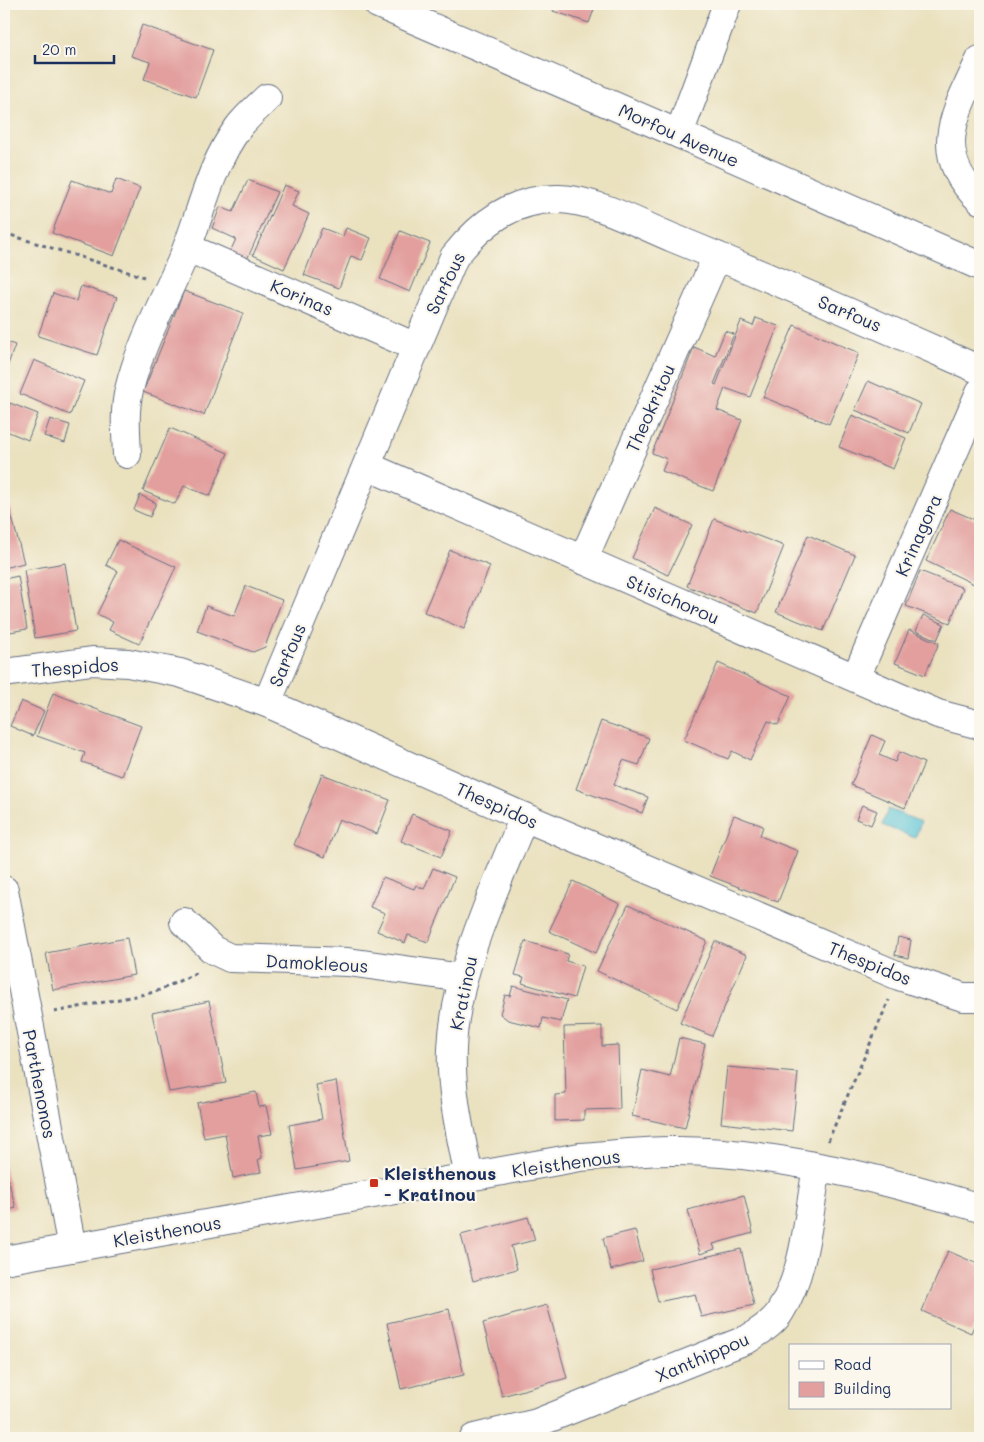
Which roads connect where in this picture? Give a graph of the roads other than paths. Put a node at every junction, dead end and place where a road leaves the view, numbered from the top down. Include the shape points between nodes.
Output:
1 (378, 4) edge
2 (726, 4) edge
3 (980, 60) edge
4 (267, 98) dead end
5 (679, 134) junction
6 (980, 200) edge
7 (188, 248) junction
8 (717, 256) junction
9 (980, 266) edge
10 (416, 347) junction
11 (980, 370) edge
12 (980, 392) edge
13 (127, 454) dead end
14 (367, 466) junction
15 (583, 560) junction
16 (4, 673) edge
17 (856, 677) junction
18 (267, 703) junction
19 (980, 725) edge
20 (524, 817) junction
21 (4, 890) edge
22 (184, 922) dead end
23 (463, 978) junction
24 (980, 997) edge
25 (18, 1008) edge
26 (817, 1168) junction
27 (469, 1177) junction
28 (980, 1208) edge
29 (72, 1248) junction
30 (4, 1260) edge
31 (474, 1438) edge

1 - 5 street, Morfou Avenue
2 - 5 street
3 - 6 street via 952,127 951,142 962,180
4 - 7 street via 239,126 225,148
5 - 9 street, Morfou Avenue
7 - 10 street, Korinas
7 - 13 street via 128,391
8 - 10 street, Sarfous via 588,204 558,199 524,203 495,216 472,234 454,257
8 - 11 street, Sarfous
8 - 15 street, Theokritou
10 - 14 street, Sarfous
12 - 17 street, Krinagora
14 - 15 street, Stisichorou
14 - 18 street, Sarfous
15 - 17 street, Stisichorou
16 - 18 street, Thespidos via 92,661 128,663 180,673
17 - 19 street, Stisichorou via 938,714
18 - 20 street, Thespidos
20 - 23 street, Kratinou
20 - 24 street, Thespidos via 899,976 962,997
21 - 25 street, Parthenonos
22 - 23 street, Damokleous via 213,950 230,958 348,962
23 - 27 street, Kratinou via 452,1049 456,1103
25 - 29 street, Parthenonos
26 - 27 street, Kleisthenous via 739,1156 671,1151 580,1157
26 - 28 street, Kleisthenous via 935,1194
26 - 31 street, Xanthippou via 797,1280 779,1314 765,1327 748,1339 537,1423
27 - 29 street, Kleisthenous
29 - 30 street, Kleisthenous

